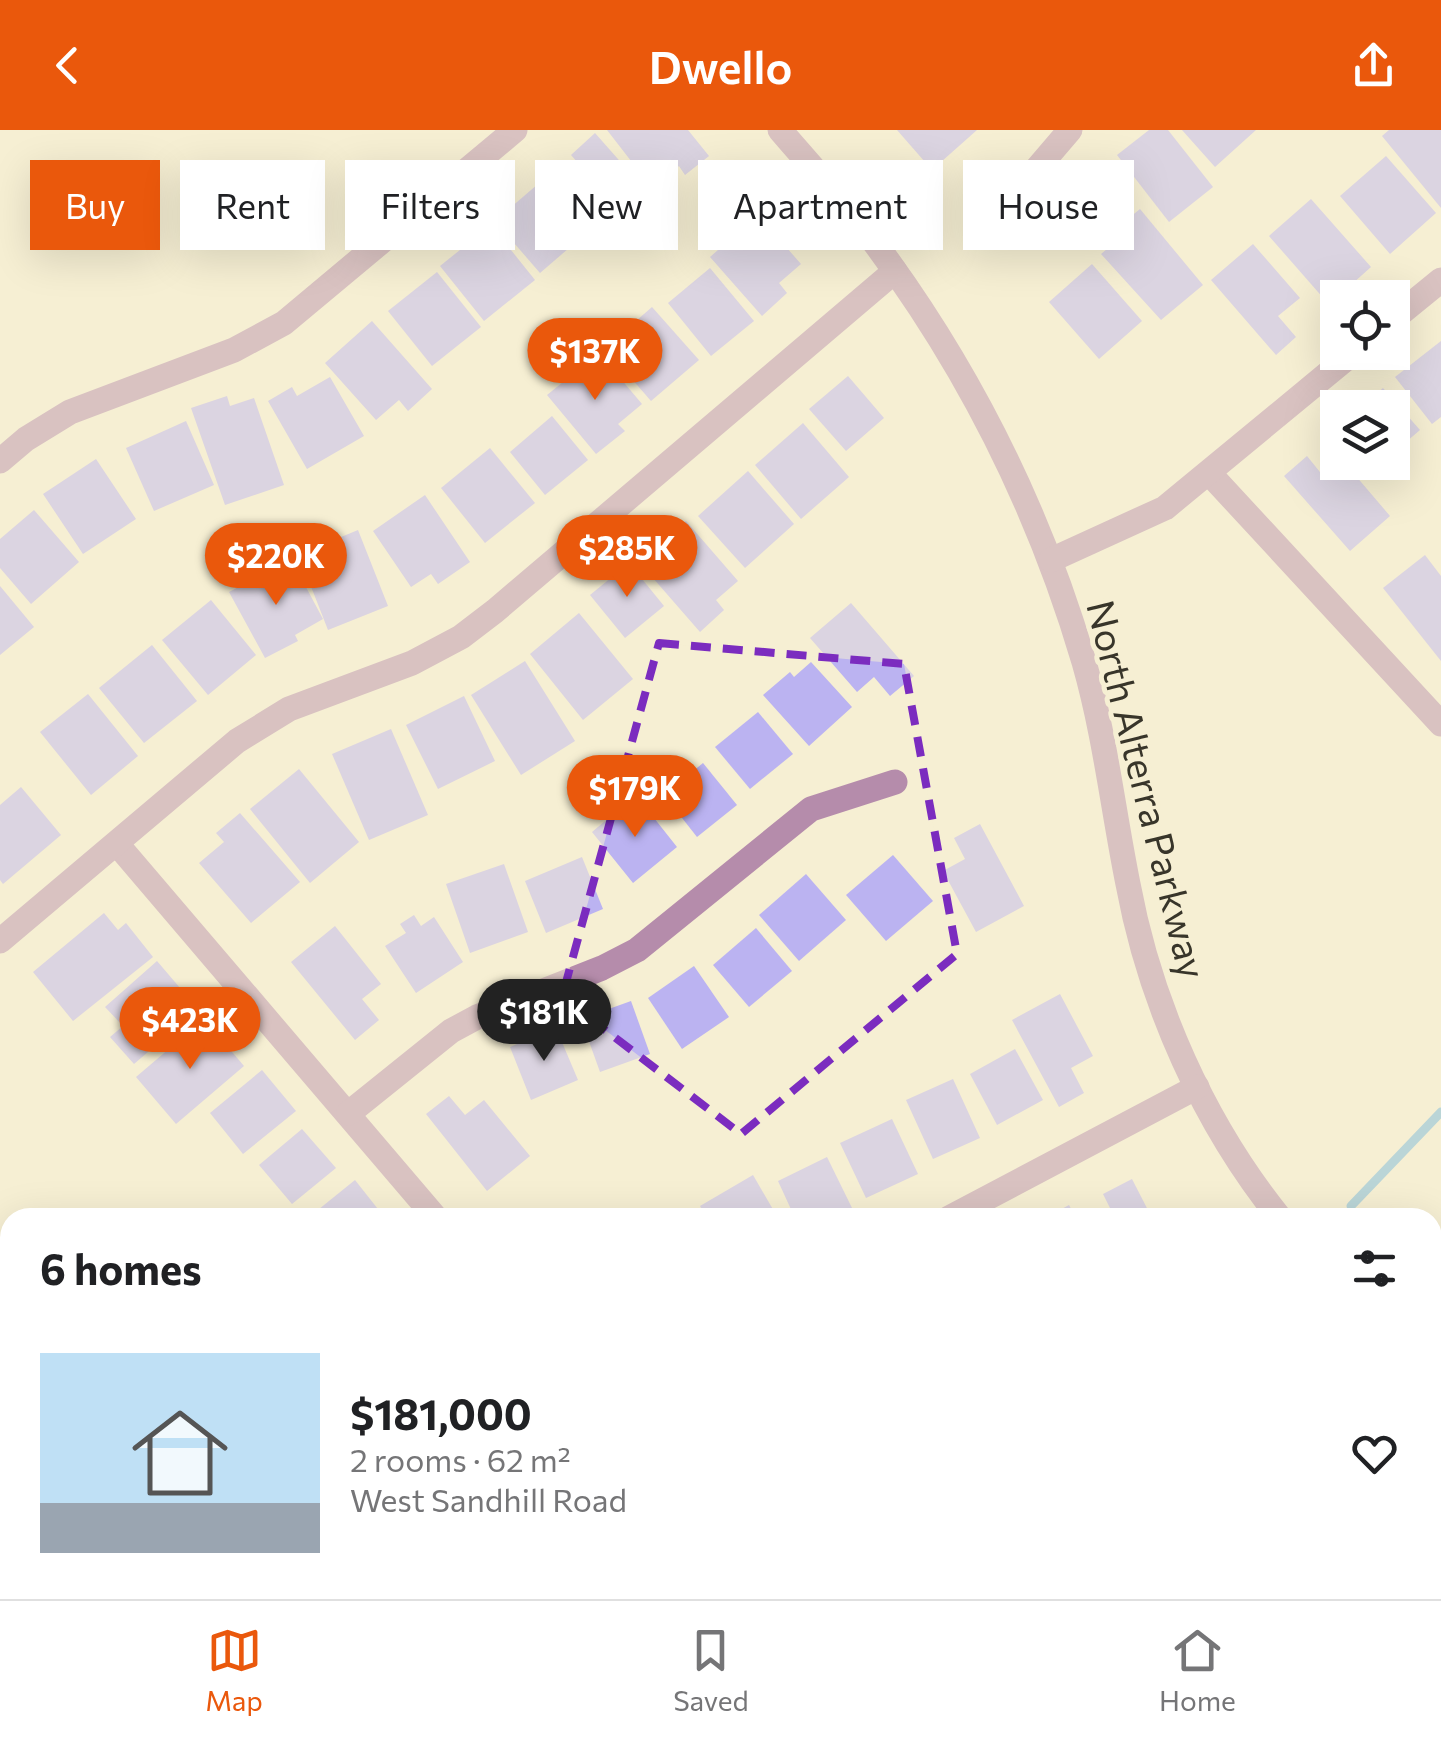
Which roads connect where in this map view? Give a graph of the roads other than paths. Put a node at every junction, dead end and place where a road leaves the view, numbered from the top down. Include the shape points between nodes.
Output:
1 (515, 130) edge
2 (780, 130) edge
3 (1070, 130) edge
4 (1045, 160) edge
5 (894, 272) junction
6 (1441, 280) edge
7 (1410, 305) edge
8 (1332, 370) edge
9 (0, 461) edge
10 (1209, 473) junction
11 (1051, 560) junction
12 (1441, 724) edge
13 (895, 782) dead end
14 (117, 844) junction
15 (0, 941) edge
16 (1197, 1087) junction
17 (349, 1113) junction
18 (428, 1208) edge
19 (967, 1208) edge
20 (1272, 1208) edge

1 - 9 street via 284,323 234,350 70,412
2 - 5 street, North Alterra Parkway
3 - 4 street
5 - 11 street, North Alterra Parkway via 980,406
5 - 14 street via 496,611 412,663 289,709 236,741
6 - 7 street
8 - 10 street
10 - 11 street via 1166,508
10 - 12 street
11 - 16 street, North Alterra Parkway via 1099,721 1146,954
13 - 17 street via 811,809 638,950 451,1031
14 - 15 street
14 - 17 street
16 - 19 street
16 - 20 street, North Alterra Parkway
17 - 18 street

